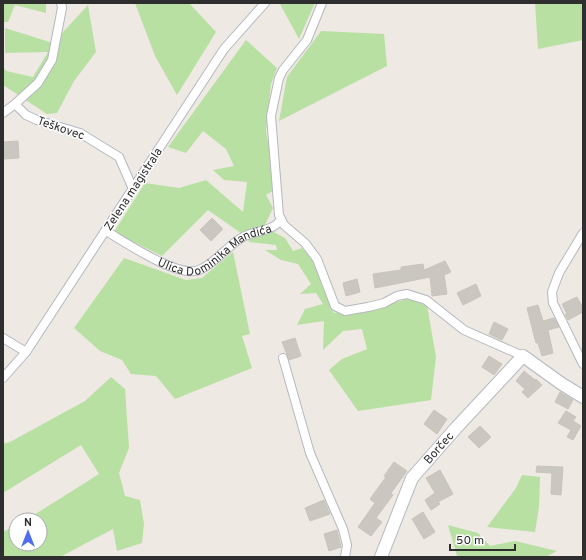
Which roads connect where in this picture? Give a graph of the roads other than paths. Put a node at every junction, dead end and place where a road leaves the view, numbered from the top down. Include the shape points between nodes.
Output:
1 (61, 3) edge
2 (265, 3) edge
3 (322, 3) edge
4 (15, 104) junction
5 (3, 113) edge
6 (133, 189) junction
7 (282, 220) junction
8 (106, 231) junction
9 (583, 233) edge
10 (3, 338) edge
11 (26, 352) junction
12 (523, 356) junction
13 (283, 358) dead end
14 (583, 364) edge
15 (3, 378) edge
16 (583, 397) edge
17 (345, 557) edge
18 (382, 557) edge

1 - 4 street via 52,60 38,83
2 - 6 street, Zelena magistrala via 224,49
3 - 7 street, Ulica Dominika Mandića via 307,40 279,78 271,116 279,215
4 - 5 street
4 - 6 street, Teškovec via 26,115 80,132 119,157
6 - 8 street, Zelena magistrala
7 - 8 street, Ulica Dominika Mandića via 271,228 243,236 211,263 191,272 178,270 158,261
7 - 12 street, Ulica Dominika Mandića via 317,259 335,306 345,311 384,303 407,294 426,300 464,330
8 - 11 street, Zelena magistrala
9 - 14 street via 558,273 552,292 553,303
10 - 11 street
11 - 15 street, Zelena magistrala
12 - 16 street, Ulica Dominika Mandića
12 - 18 street, Borčec via 412,478
13 - 17 street via 310,453 343,529 347,545

